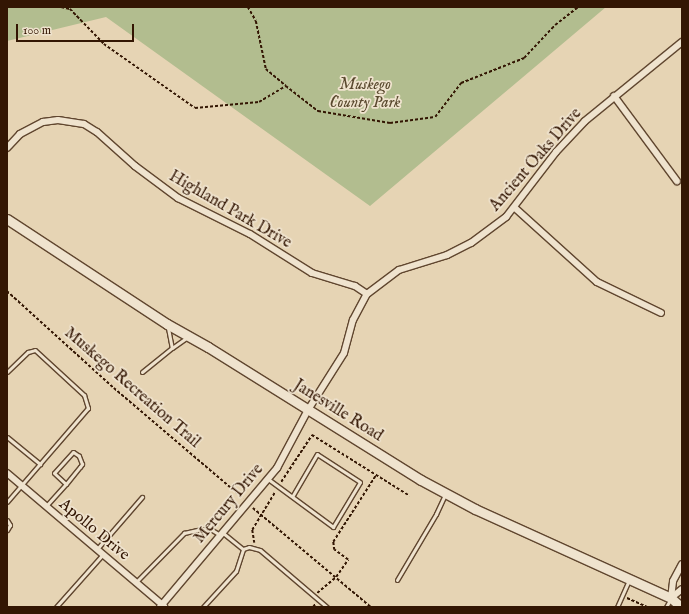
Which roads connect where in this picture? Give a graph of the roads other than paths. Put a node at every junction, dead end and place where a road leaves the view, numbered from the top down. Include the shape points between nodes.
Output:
1 (682, 42) edge
2 (614, 96) junction
3 (7, 148) edge
4 (677, 180) dead end
5 (515, 208) junction
6 (7, 219) edge
7 (367, 294) junction
8 (661, 313) dead end
9 (167, 324) junction
10 (189, 336) junction
11 (172, 348) junction
12 (7, 372) edge
13 (142, 372) dead end
14 (308, 410) junction
15 (7, 437) edge
16 (40, 464) junction
17 (7, 473) edge
18 (268, 479) junction
19 (66, 484) junction
20 (22, 486) junction
21 (445, 493) junction
22 (293, 495) junction
23 (142, 497) dead end
24 (7, 502) edge
25 (46, 506) junction
26 (7, 520) edge
27 (7, 530) edge
28 (221, 534) junction
29 (97, 549) junction
30 (243, 549) junction
31 (103, 554) junction
32 (682, 564) edge
33 (629, 579) junction
34 (397, 580) dead end
35 (136, 582) junction
36 (682, 589) edge
37 (671, 598) junction
38 (682, 598) edge
39 (162, 606) edge
40 (56, 607) edge
41 (203, 607) edge
42 (327, 607) edge
43 (617, 607) edge
44 (666, 607) edge
45 (681, 607) edge

1 - 2 street, Ancient Oaks Drive
2 - 4 street
2 - 5 street, Ancient Oaks Drive via 568,138
3 - 7 street, Highland Park Drive via 20,134 43,122 58,120 84,124 178,198 250,234 312,273 355,286
5 - 7 street, Ancient Oaks Drive via 471,243 447,255 399,270
5 - 8 street via 597,282
6 - 9 main road, Janesville Road
7 - 14 street, Ancient Oaks Drive via 353,320 344,353
9 - 10 main road, Janesville Road
9 - 11 lane
10 - 11 lane
10 - 14 main road, Janesville Road
11 - 13 lane
12 - 16 lane via 28,352 35,350 84,395 88,408
14 - 18 street, Mercury Drive via 277,468
14 - 21 main road, Janesville Road
15 - 16 lane
16 - 20 lane
17 - 20 street, Apollo Drive
18 - 22 lane
18 - 28 street, Mercury Drive
19 - 19 lane via 82,464 74,452 54,473
19 - 25 lane
20 - 24 lane
20 - 25 street, Apollo Drive
21 - 33 main road, Janesville Road
21 - 34 lane via 433,520
22 - 22 lane via 333,526 360,482 318,454
23 - 29 lane
25 - 29 street, Apollo Drive
26 - 27 lane via 10,525
28 - 30 lane
28 - 35 lane via 202,529 184,533
28 - 39 street, Mercury Drive
29 - 31 street, Apollo Drive
30 - 41 lane via 236,571
30 - 42 lane via 249,546 255,548
31 - 35 street, Apollo Drive
31 - 40 lane
32 - 37 street via 673,581
33 - 37 main road, Janesville Road
33 - 43 lane
35 - 39 street, Apollo Drive
36 - 37 street
37 - 38 main road, Janesville Road
37 - 44 lane
37 - 45 main road, Janesville Road

